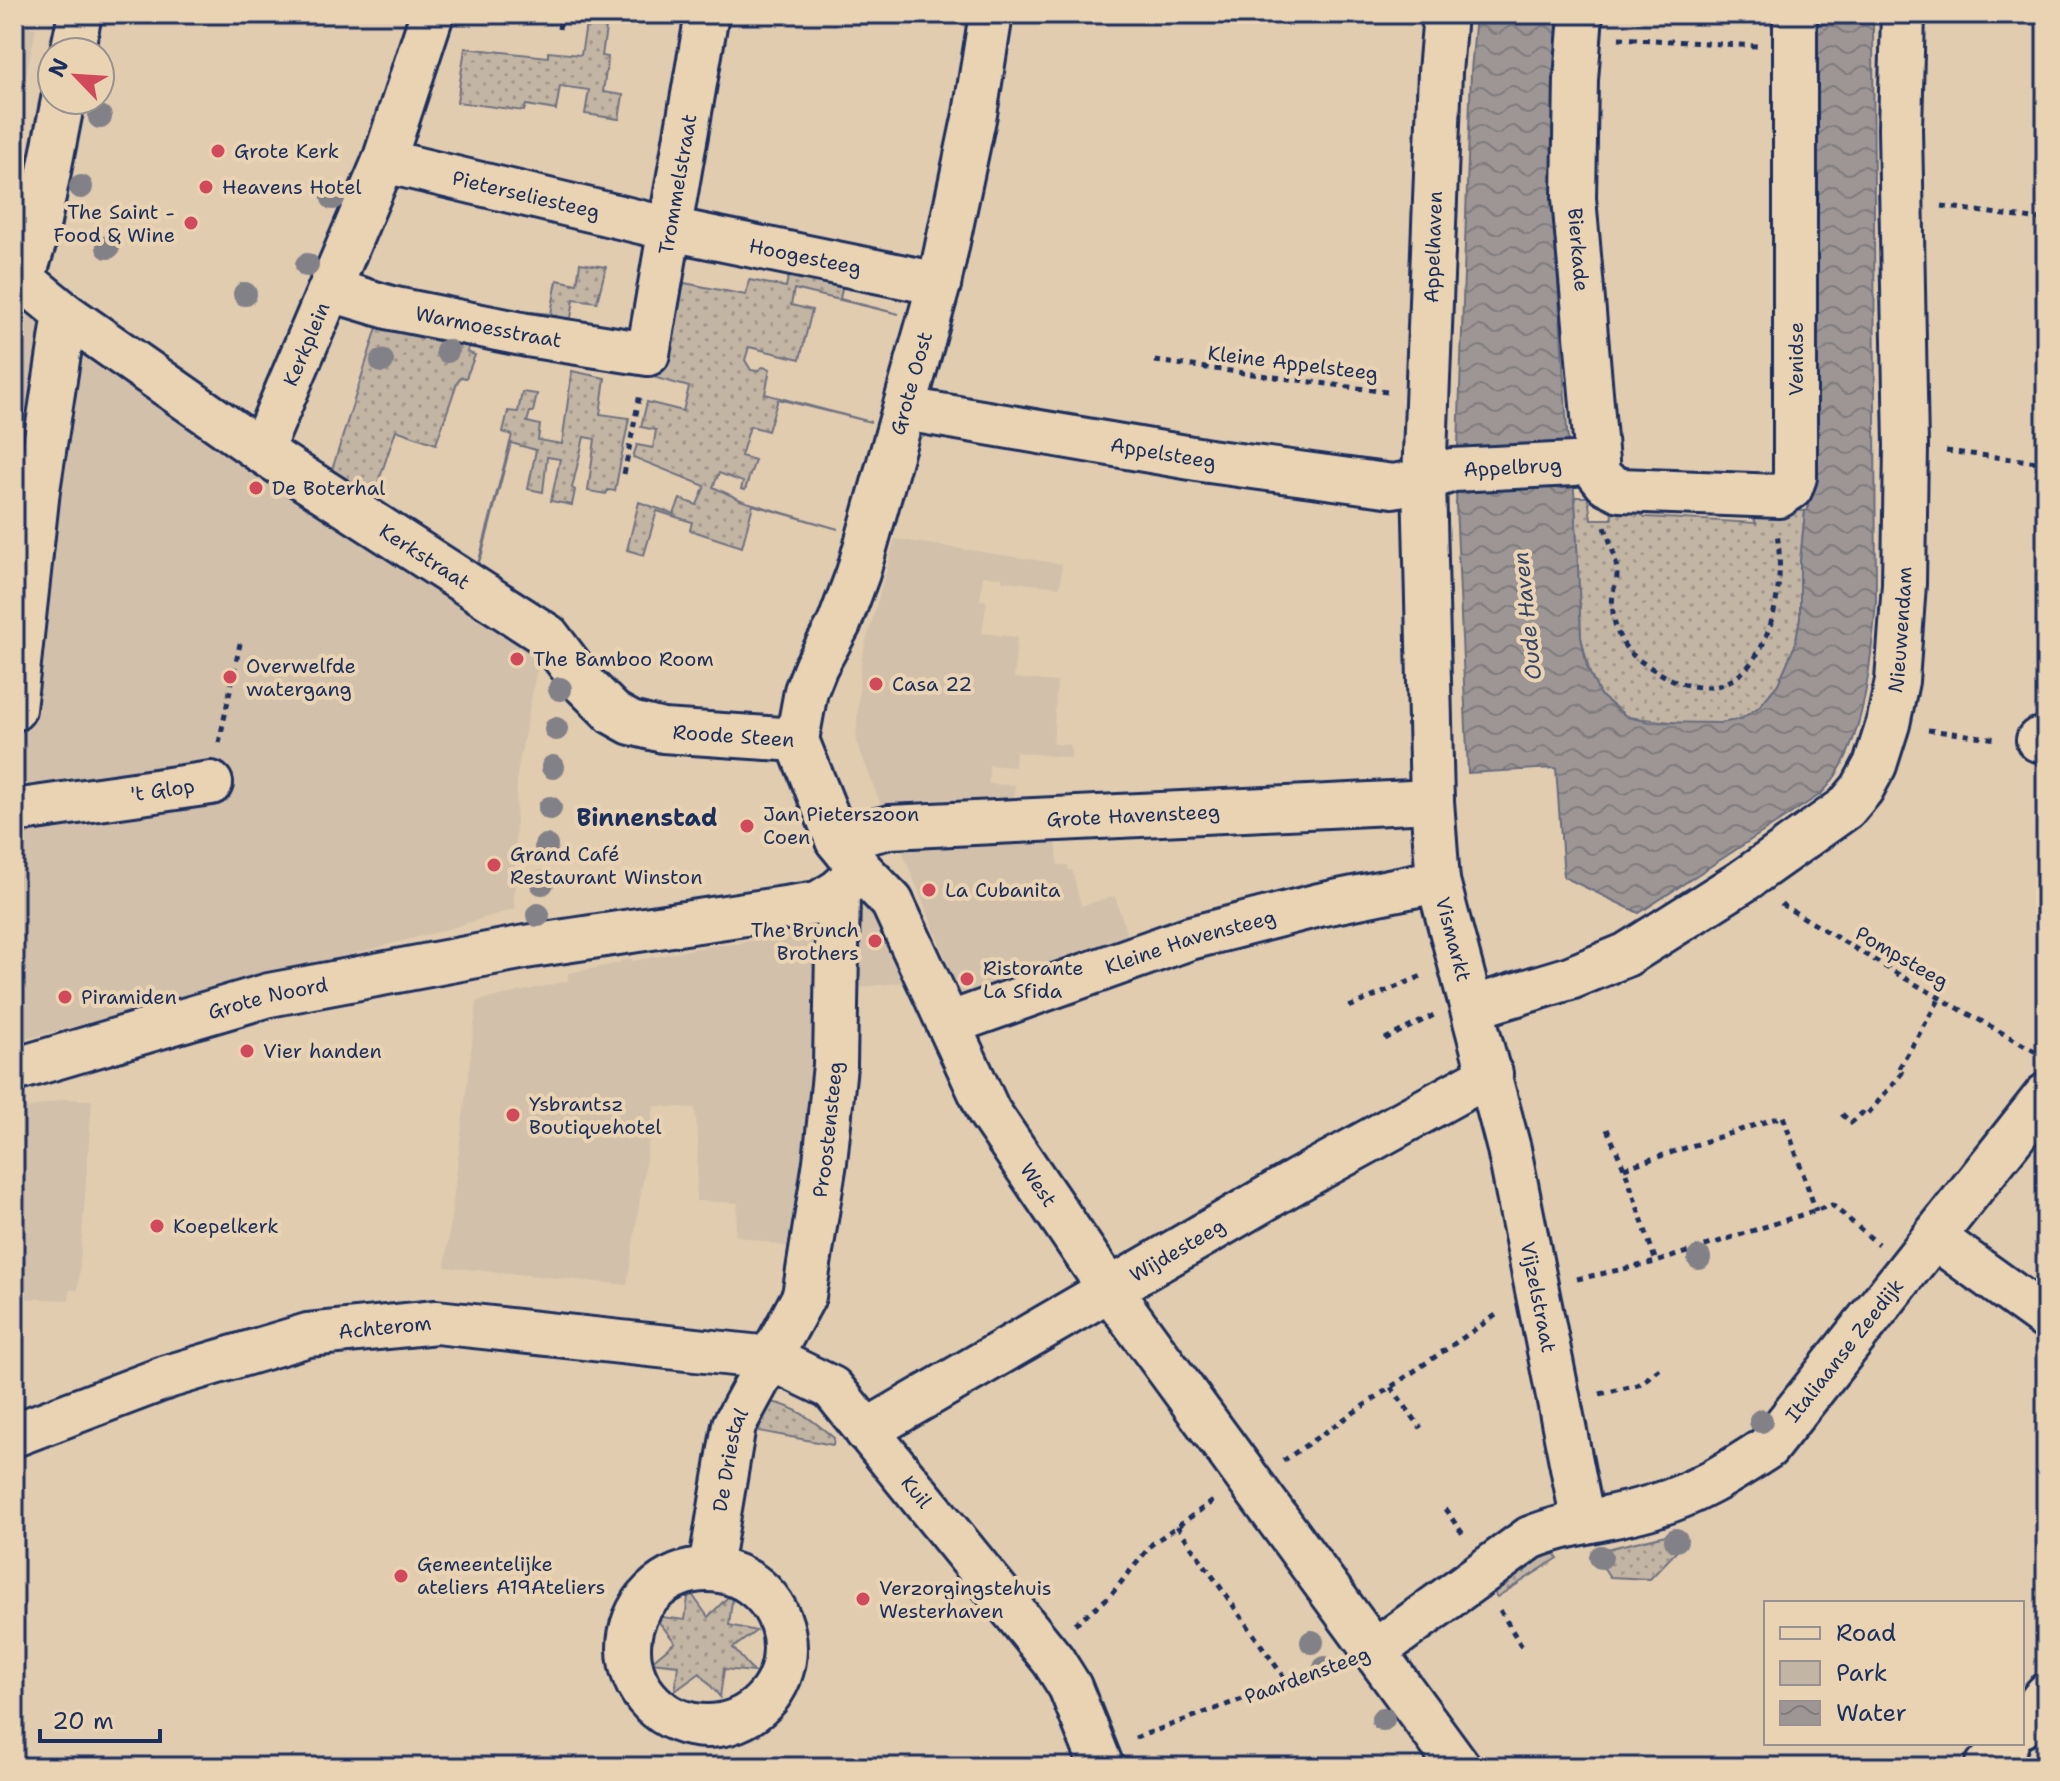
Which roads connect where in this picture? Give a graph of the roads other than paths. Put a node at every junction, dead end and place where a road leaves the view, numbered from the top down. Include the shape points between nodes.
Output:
1 (80, 14) edge
2 (432, 14) edge
3 (707, 14) edge
4 (991, 14) edge
5 (1445, 14) edge
6 (1903, 14) edge
7 (1580, 25) edge
8 (1795, 31) edge
9 (75, 36) edge
10 (60, 116) edge
11 (384, 161) junction
12 (670, 229) junction
13 (18, 276) edge
14 (939, 284) junction
15 (331, 290) junction
16 (65, 314) junction
17 (648, 354) joint
18 (905, 409) junction
19 (261, 451) junction
20 (1592, 469) junction
21 (1439, 475) junction
22 (548, 636) joint
23 (15, 692) edge
24 (797, 740) junction
25 (211, 783) road end
26 (1432, 801) junction
27 (14, 811) edge
28 (845, 867) junction
29 (1438, 881) junction
30 (1474, 1007) junction
31 (948, 1024) junction
32 (14, 1070) edge
33 (1491, 1074) junction
34 (2046, 1095) edge
35 (1935, 1238) junction
36 (1110, 1290) junction
37 (2046, 1318) edge
38 (770, 1358) junction
39 (866, 1431) junction
40 (14, 1435) edge
41 (1583, 1522) junction
42 (710, 1568) dead end
43 (1375, 1651) junction
44 (2046, 1695) edge
45 (2024, 1723) edge
46 (2005, 1745) edge
47 (1100, 1759) edge
48 (1459, 1767) edge
49 (1986, 1767) edge

1 - 9 street
2 - 11 street, Kerkplein
3 - 12 street, Trommelstraat
4 - 14 street, Grote Oost
5 - 21 street, Appelhaven via 1428,396
6 - 30 street, Nieuwendam via 1903,598 1897,681 1875,765 1846,808 1626,955
7 - 20 street, Bierkade via 1574,198
8 - 20 street, Venidse via 1791,488 1784,495 1620,490
10 - 13 street via 36,237
11 - 12 street, Pieterseliesteeg
11 - 15 street, Kerkplein
12 - 14 street, Hoogesteeg
12 - 17 street, Trommelstraat
13 - 16 street
14 - 18 street, Grote Oost
15 - 17 street, Warmoesstraat via 404,311
15 - 19 street, Kerkplein
16 - 19 street
16 - 23 street
18 - 21 street, Appelsteeg via 1393,486
18 - 24 street, Grote Oost via 858,573 806,691
19 - 22 street, Kerkstraat
20 - 21 street, Appelbrug
21 - 26 street, Appelhaven
22 - 24 street, Roode Steen via 585,685 631,723 663,731
24 - 28 street, Roode Steen
25 - 27 street, 't Glop
26 - 28 street, Grote Havensteeg via 890,827
26 - 29 street, Vismarkt
28 - 31 street, West via 892,902
28 - 32 street, Grote Noord via 818,903 525,947 269,995
28 - 38 street, Proostensteeg via 825,1162 804,1296
29 - 30 street, Vismarkt
29 - 31 street, Kleine Havensteeg via 1190,938
30 - 33 street, Vismarkt
31 - 36 street, West via 989,1112
33 - 36 street, Wijdesteeg
33 - 41 street, Vijzelstraat
34 - 35 street, Italiaanse Zeedijk
35 - 37 street
35 - 41 street, Italiaanse Zeedijk via 1767,1448 1710,1485 1655,1506
36 - 39 street, Wijdesteeg
36 - 43 street, West
38 - 39 street, Kuil via 832,1388
38 - 40 street, Achterom via 422,1323 308,1335 167,1377
38 - 42 street, De Driestal via 734,1425
39 - 47 street, Kuil via 1044,1650 1070,1687
41 - 43 street, Paardensteeg via 1530,1538
43 - 48 street, West
44 - 45 street
46 - 49 street

